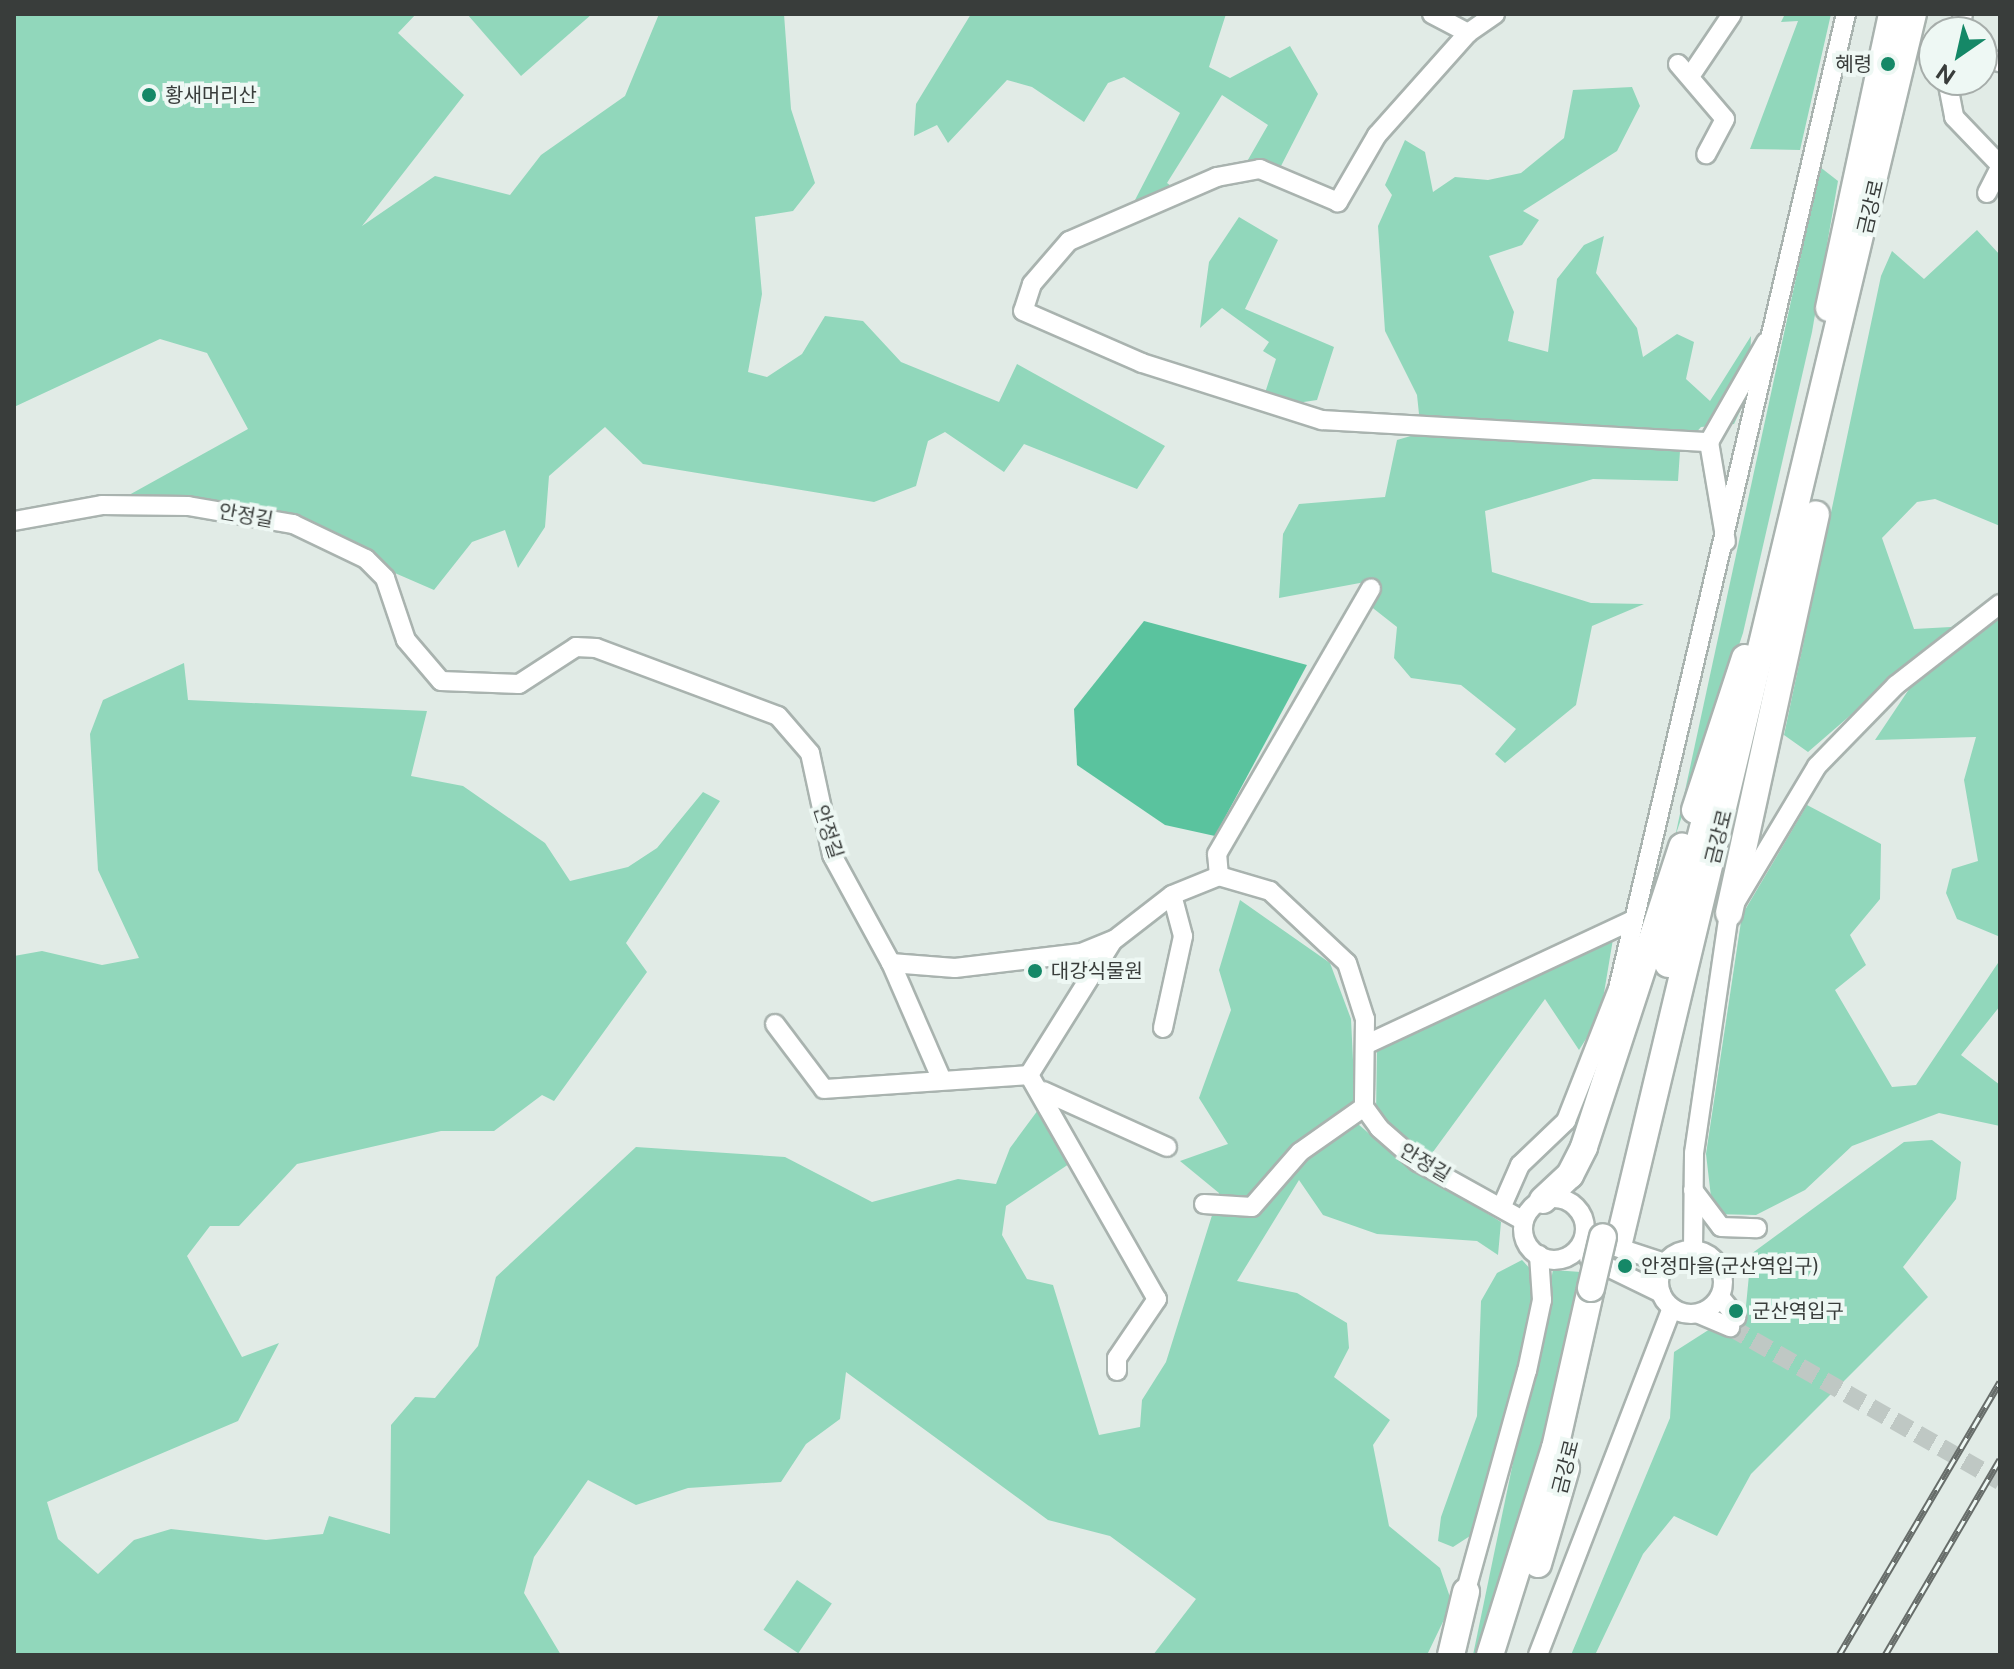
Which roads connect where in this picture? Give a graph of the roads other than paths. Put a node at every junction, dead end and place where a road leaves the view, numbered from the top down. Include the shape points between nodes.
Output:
1 (1432, 14) edge
2 (1495, 14) edge
3 (1732, 14) edge
4 (1846, 14) edge
5 (1892, 14) edge
6 (1913, 14) edge
7 (1468, 33) junction
8 (1902, 75) junction
9 (1950, 96) edge
10 (1706, 154) dead end
11 (2000, 167) edge
12 (1987, 193) dead end
13 (1776, 326) junction
14 (1709, 442) junction
15 (14, 521) edge
16 (1726, 542) junction
17 (1371, 588) dead end
18 (2000, 604) edge
19 (1745, 658) junction
20 (1219, 876) junction
21 (1172, 895) junction
22 (1729, 913) junction
23 (1633, 920) junction
24 (1114, 940) junction
25 (891, 963) junction
26 (775, 1024) dead end
27 (1163, 1028) dead end
28 (1367, 1044) junction
29 (1029, 1075) junction
30 (941, 1078) junction
31 (1043, 1091) junction
32 (1364, 1107) junction
33 (1167, 1147) dead end
34 (1693, 1190) junction
35 (1543, 1200) junction
36 (1204, 1204) dead end
37 (1502, 1206) junction
38 (1524, 1221) junction
39 (1757, 1228) dead end
40 (1602, 1237) junction
41 (1693, 1250) junction
42 (1576, 1251) junction
43 (1539, 1255) junction
44 (1665, 1263) junction
45 (1599, 1290) junction
46 (1720, 1297) junction
47 (1666, 1300) junction
48 (1699, 1314) junction
49 (1117, 1371) dead end
50 (1466, 1592) junction
51 (1440, 1655) edge
52 (1451, 1655) edge
53 (1490, 1655) edge
54 (1508, 1655) edge
55 (1538, 1655) edge

1 - 7 street
2 - 7 street
3 - 10 street via 1685,69 1725,119
4 - 13 street
5 - 19 highway, 금강로
6 - 8 highway, 금강로
7 - 14 street via 1377,135 1338,202 1260,169 1217,177 1069,241 1032,284 1023,311 1142,363 1322,420
8 - 22 highway via 1897,145
8 - 40 highway, 금강로
9 - 11 street via 1954,117
11 - 12 street
13 - 14 street
13 - 16 street
14 - 16 street
15 - 25 street, 안정길 via 102,505 188,506 293,524 366,559 385,578 406,640 441,681 519,684 576,647 596,648 778,716 810,753 832,855
16 - 23 street
17 - 20 street via 1217,854
18 - 22 street via 1896,685 1817,766
19 - 35 highway via 1584,1147 1570,1175
19 - 40 highway, 금강로
20 - 21 street
20 - 28 street via 1270,891 1329,942 1347,963
21 - 24 street
21 - 27 street via 1183,936
22 - 34 street
23 - 28 street
23 - 37 street via 1594,1065 1566,1121 1520,1165
24 - 25 street via 1081,953 955,968
24 - 29 street
25 - 30 street, 안정길
26 - 30 street via 824,1089
28 - 32 street
29 - 30 street
29 - 31 street
31 - 33 street
31 - 49 street via 1157,1299 1117,1358
32 - 36 street via 1300,1152 1252,1207
32 - 37 street, 안정길 via 1394,1146
34 - 39 street via 1721,1227
34 - 41 street
35 - 38 street
35 - 40 street via 1574,1204
37 - 38 street, 안정길
38 - 43 street via 1526,1241
40 - 42 street
40 - 44 street
40 - 45 highway, 금강로, bridge
41 - 44 street
41 - 46 street via 1719,1266
42 - 43 street via 1558,1259
42 - 47 street
43 - 50 street via 1536,1329
44 - 47 street
45 - 53 highway, 금강로
45 - 54 highway, 금강로 via 1555,1510
46 - 48 street
46 - 48 street via 1733,1322
47 - 48 street
47 - 55 street
50 - 51 street
50 - 52 highway

